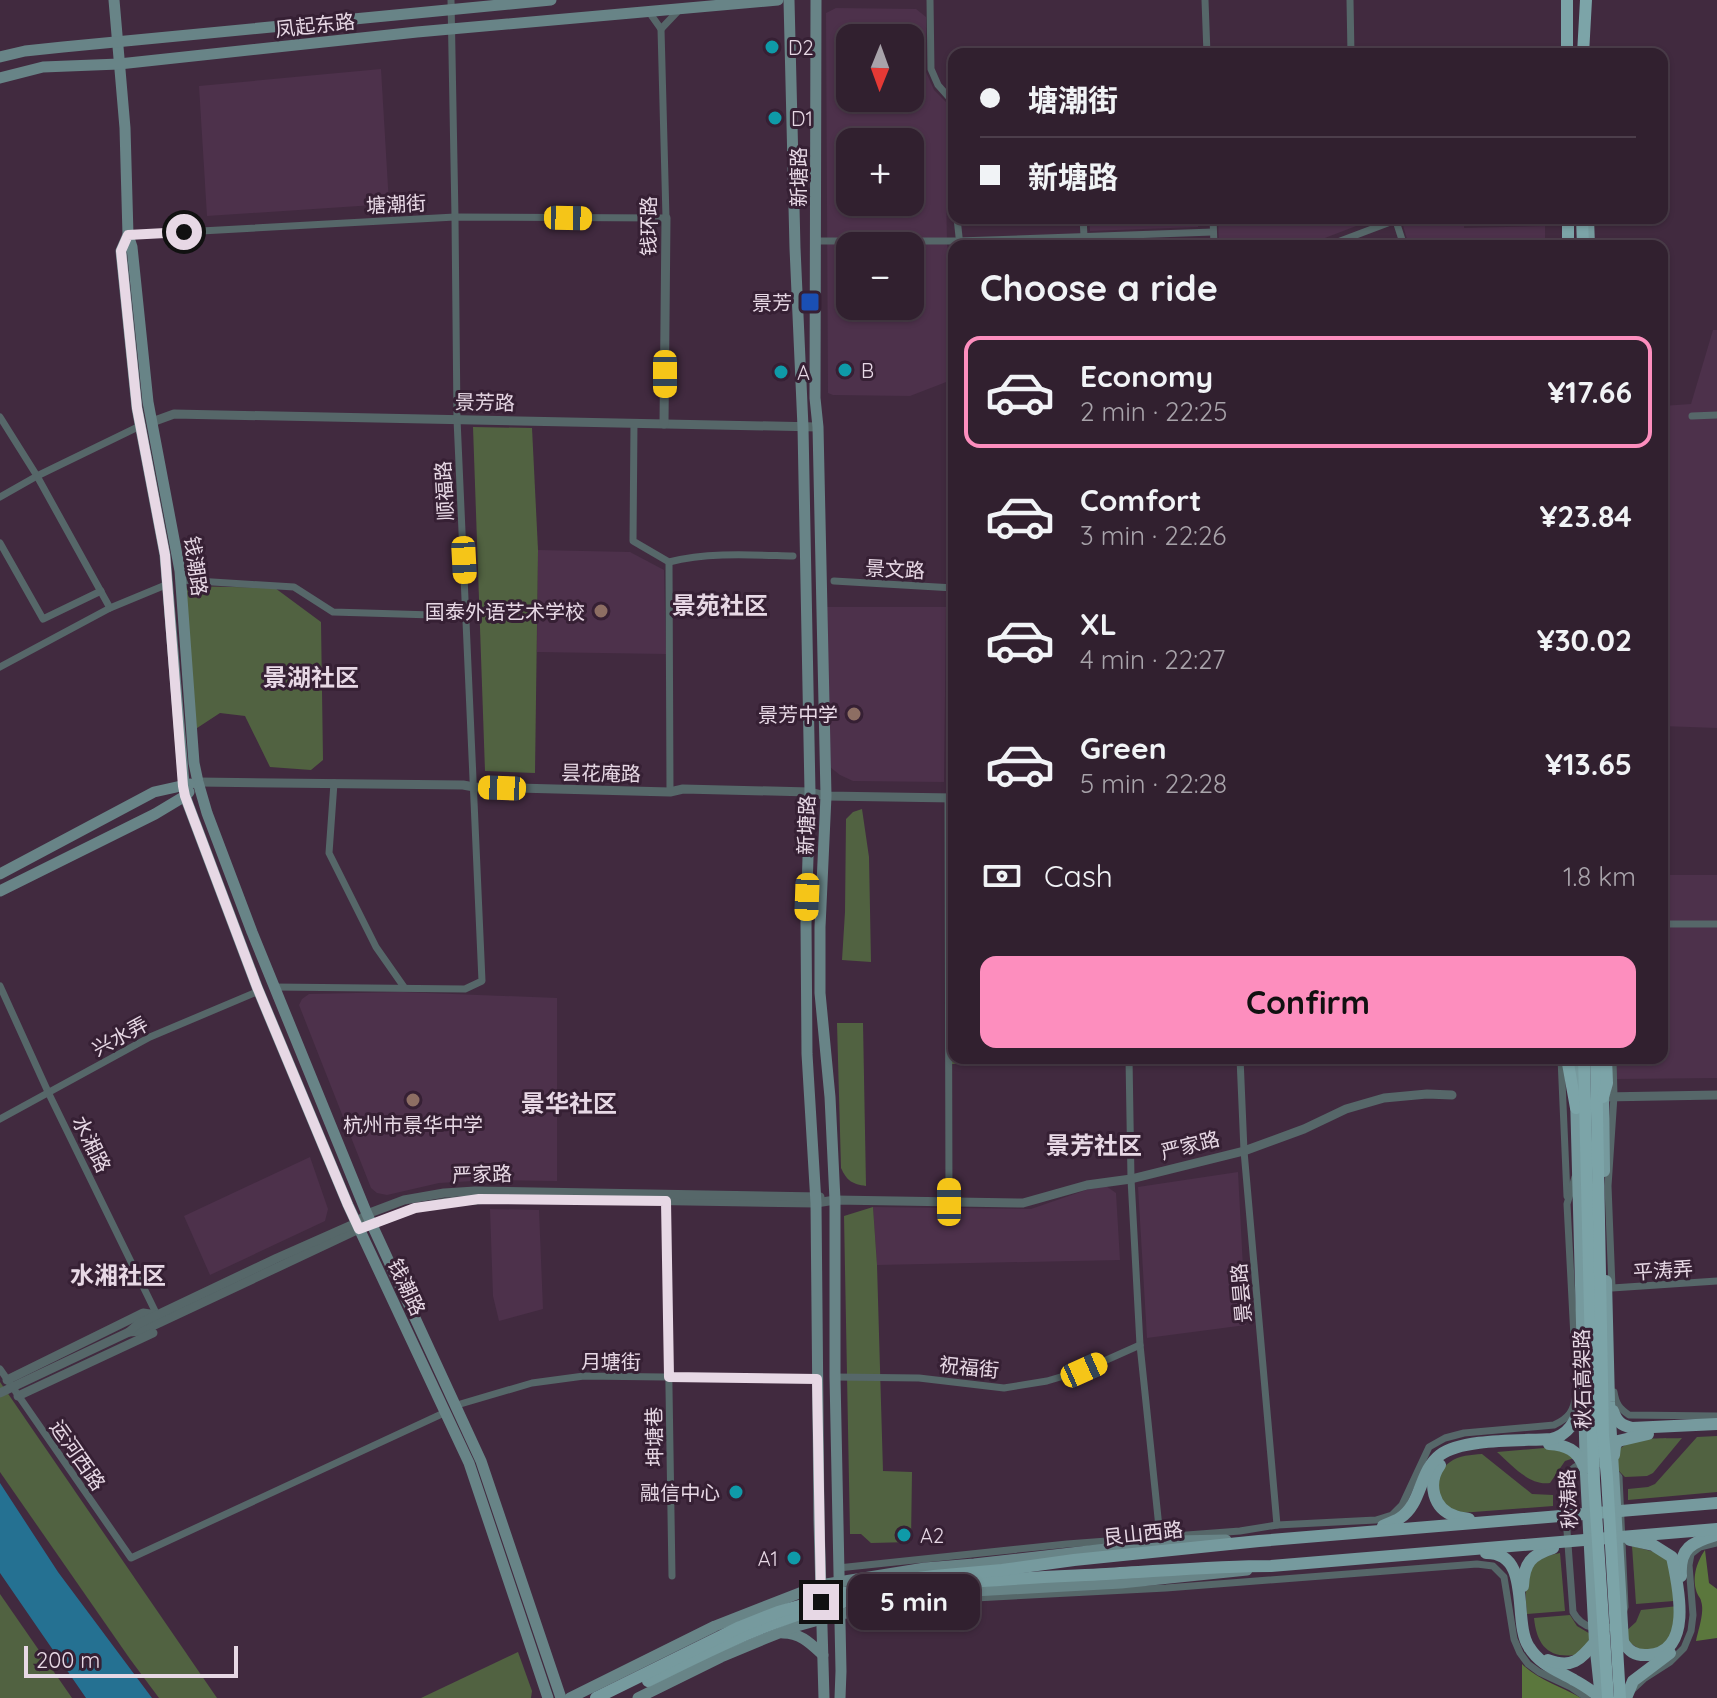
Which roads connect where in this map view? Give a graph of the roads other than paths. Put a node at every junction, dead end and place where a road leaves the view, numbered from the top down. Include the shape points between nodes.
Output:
1 (114, 0) edge
2 (551, 0) edge
3 (778, 0) edge
4 (789, 0) edge
5 (816, 0) edge
6 (930, 0) edge
7 (1205, 0) edge
8 (1350, 0) edge
9 (1564, 0) edge
10 (1582, 0) edge
11 (451, 4) edge
12 (680, 9) junction
13 (649, 12) junction
14 (450, 29) junction
15 (661, 29) junction
16 (118, 43) junction
17 (1207, 48) edge
18 (1351, 48) edge
19 (1565, 48) edge
20 (1582, 48) edge
21 (0, 57) edge
22 (119, 64) junction
23 (0, 78) edge
24 (948, 96) edge
25 (455, 217) junction
26 (666, 218) junction
27 (1083, 224) edge
28 (1213, 224) edge
29 (1385, 224) edge
30 (1213, 232) junction
31 (128, 235) junction
32 (1084, 236) junction
33 (1022, 240) edge
34 (1214, 240) edge
35 (1343, 240) edge
36 (816, 241) junction
37 (948, 244) edge
38 (1717, 415) edge
39 (1692, 416) dead end
40 (0, 417) edge
41 (457, 419) junction
42 (634, 423) junction
43 (146, 424) junction
44 (664, 424) junction
45 (803, 427) junction
46 (818, 427) junction
47 (37, 476) junction
48 (0, 497) edge
49 (0, 543) edge
50 (793, 556) dead end
51 (669, 562) junction
52 (181, 580) junction
53 (834, 581) dead end
54 (168, 584) junction
55 (948, 588) edge
56 (101, 591) junction
57 (110, 608) junction
58 (466, 616) junction
59 (0, 667) edge
60 (198, 782) junction
61 (334, 783) junction
62 (474, 787) junction
63 (184, 791) junction
64 (670, 792) junction
65 (810, 792) junction
66 (826, 796) junction
67 (948, 798) edge
68 (0, 874) edge
69 (0, 891) edge
70 (1668, 924) edge
71 (1717, 924) edge
72 (0, 986) edge
73 (274, 987) junction
74 (404, 987) junction
75 (259, 991) junction
76 (950, 1064) edge
77 (1129, 1064) edge
78 (1240, 1064) edge
79 (1564, 1064) edge
80 (1565, 1064) edge
81 (1575, 1064) edge
82 (1584, 1064) edge
83 (1596, 1064) edge
84 (1605, 1064) edge
85 (1612, 1064) edge
86 (49, 1094) junction
87 (1452, 1095) dead end
88 (1717, 1095) edge
89 (1609, 1096) junction
90 (1576, 1108) junction
91 (0, 1119) edge
92 (1244, 1151) junction
93 (1577, 1167) junction
94 (1131, 1179) junction
95 (816, 1199) junction
96 (835, 1200) junction
97 (666, 1201) junction
98 (949, 1202) junction
99 (1567, 1204) junction
100 (370, 1219) junction
101 (358, 1226) junction
102 (1717, 1281) edge
103 (1612, 1288) junction
104 (157, 1315) junction
105 (174, 1316) junction
106 (129, 1332) junction
107 (1140, 1345) junction
108 (0, 1369) edge
109 (669, 1377) junction
110 (835, 1377) junction
111 (817, 1379) junction
112 (7, 1380) junction
113 (0, 1393) edge
114 (18, 1396) junction
115 (1585, 1397) junction
116 (1612, 1397) junction
117 (452, 1409) junction
118 (1717, 1416) edge
119 (1717, 1424) edge
120 (1717, 1430) edge
121 (1613, 1458) junction
122 (1589, 1466) junction
123 (1717, 1502) edge
124 (1489, 1522) junction
125 (1277, 1525) junction
126 (1371, 1530) junction
127 (1717, 1532) edge
128 (1160, 1537) junction
129 (1615, 1537) junction
130 (1259, 1541) junction
131 (1578, 1541) junction
132 (1717, 1543) edge
133 (1430, 1553) junction
134 (131, 1558) joint
135 (1271, 1566) junction
136 (839, 1574) junction
137 (672, 1576) dead end
138 (820, 1585) junction
139 (933, 1598) junction
140 (840, 1614) junction
141 (822, 1618) junction
142 (1600, 1628) junction
143 (779, 1633) junction
144 (1622, 1640) junction
145 (1595, 1642) junction
146 (823, 1655) junction
147 (1626, 1697) edge
148 (548, 1698) edge
149 (561, 1698) edge
150 (570, 1698) edge
151 (596, 1698) edge
152 (613, 1698) edge
153 (638, 1698) edge
154 (824, 1698) edge
155 (840, 1698) edge
156 (1593, 1698) edge
157 (1608, 1698) edge

1 - 16 main road, 钱潮路
2 - 11 main road, 凤起东路
3 - 12 main road, 凤起东路
4 - 45 main road, 新塘路
5 - 36 main road, 新塘路
6 - 24 street via 931,69
7 - 17 street
8 - 18 street
9 - 19 highway
10 - 20 highway
11 - 14 street, 顺福路
11 - 16 main road, 凤起东路
12 - 13 main road, 凤起东路
12 - 15 street
13 - 14 main road, 凤起东路
13 - 15 street
14 - 22 main road, 凤起东路
14 - 25 street, 顺福路
15 - 26 street, 钱环路
16 - 21 main road, 凤起东路
16 - 22 main road, 钱潮路
22 - 23 main road, 凤起东路 via 43,67
22 - 31 main road, 钱潮路
25 - 26 street, 塘潮街
25 - 31 street, 塘潮街
25 - 41 street, 顺福路
26 - 44 street, 钱环路
27 - 32 street
28 - 30 street
29 - 35 street
30 - 32 street
30 - 34 street
31 - 43 main road, 钱潮路 via 148,402
32 - 33 street
36 - 37 street
36 - 46 main road, 新塘路
38 - 39 street
40 - 47 street
41 - 42 street, 景芳路
41 - 43 street, 景芳路 via 174,414
41 - 58 street, 顺福路
42 - 44 street, 景芳路
42 - 51 street via 633,541
43 - 47 street
43 - 52 main road, 钱潮路
43 - 54 main road, 钱潮路
44 - 45 street, 景芳路
45 - 46 street, 景芳路
45 - 65 main road, 新塘路
46 - 66 main road, 新塘路
47 - 48 street
47 - 56 street
49 - 56 street via 43,619
50 - 51 street via 722,555
51 - 64 street
52 - 58 street via 294,587 333,612
52 - 60 main road, 钱潮路
53 - 55 street, 景文路
54 - 57 street
54 - 63 main road, 钱潮路
56 - 57 street
57 - 59 street
58 - 62 street, 顺福路
60 - 61 street, 昙花庵路
60 - 63 main road, 昙花庵路
60 - 73 main road, 钱潮路
61 - 62 street, 昙花庵路
61 - 74 street via 329,853 376,947
62 - 64 street, 昙花庵路
62 - 74 street, 顺福路 via 482,981 465,989
63 - 68 main road, 昙花庵路 via 154,792
63 - 69 main road, 昙花庵路 via 141,821
63 - 75 main road, 钱潮路
64 - 65 street, 昙花庵路
65 - 66 street, 昙花庵路
65 - 95 main road, 新塘路 via 806,990
66 - 67 street, 昙花庵路
66 - 96 main road, 新塘路 via 820,993
70 - 71 street
72 - 86 street, 水湘路
73 - 74 street
73 - 100 main road, 钱潮路
75 - 86 street, 兴水弄 via 150,1037
75 - 101 main road, 钱潮路
76 - 98 street
77 - 94 street
78 - 92 street, 景昙路
79 - 99 street
80 - 90 highway
81 - 90 main road, 秋涛路
82 - 157 highway, 秋石高架路 via 1594,1467
83 - 147 highway, 秋石高架路 via 1603,1435
84 - 89 highway
85 - 89 street
86 - 91 street, 兴水弄
86 - 104 street, 水湘路
87 - 92 street, 严家路 via 1384,1098
88 - 89 street
89 - 103 street
89 - 116 main road via 1603,1208
90 - 93 main road, 秋涛路
92 - 94 street, 严家路
92 - 125 street, 景昙路
93 - 99 street
93 - 115 main road, 秋涛路
94 - 98 street, 严家路 via 1023,1203
94 - 107 street
95 - 96 street, 严家路
95 - 97 street, 严家路
95 - 100 street, 严家路 via 475,1191 404,1200
95 - 111 main road, 新塘路
96 - 98 street, 严家路
96 - 110 main road, 新塘路
97 - 100 street, 严家路 via 479,1199
97 - 109 street, 坤塘巷
99 - 115 street
100 - 101 street, 严家路
100 - 117 main road, 钱潮路
101 - 104 street, 严家路
101 - 105 street, 严家路
101 - 117 main road, 钱潮路
102 - 103 street, 平涛弄
103 - 116 street
104 - 106 street, 严家路
104 - 112 street, 严家路 via 143,1313
105 - 106 street, 严家路
105 - 114 street, 严家路 via 166,1326
106 - 113 street, 严家路
107 - 110 street, 祝福街 via 1084,1370 1004,1388 919,1378
107 - 128 street
108 - 112 street, 运河西路
109 - 111 street, 月塘街
109 - 117 street, 月塘街 via 550,1379
109 - 137 street, 坤塘巷
110 - 136 main road, 新塘路
111 - 138 main road, 新塘路
112 - 114 street, 运河西路
114 - 134 street, 运河西路
115 - 116 street
115 - 122 main road, 秋涛路
115 - 125 street via 1554,1425 1464,1433 1429,1447 1402,1505 1392,1515
115 - 126 main road via 1576,1420 1560,1437 1462,1445 1438,1456 1408,1512
116 - 118 street via 1629,1415
116 - 119 main road via 1617,1420 1632,1428
116 - 121 main road
117 - 134 street, 月塘街
117 - 148 main road, 钱潮路
117 - 149 main road, 钱潮路 via 481,1461
120 - 121 main road via 1629,1437 1618,1441
121 - 144 main road
122 - 124 main road via 1562,1445 1453,1454 1437,1469 1433,1495 1454,1516
122 - 142 street via 1569,1471 1564,1490 1573,1612 1586,1627
122 - 142 street via 1609,1465 1619,1477 1625,1607 1619,1625
122 - 145 main road, 秋涛路
123 - 124 main road, 艮山西路
124 - 126 main road, 艮山西路
125 - 128 street
126 - 130 main road, 艮山西路
127 - 129 main road, 艮山西路
127 - 147 main road via 1695,1542 1682,1557 1683,1636 1668,1655 1633,1681
128 - 136 street via 1026,1548
129 - 131 main road, 艮山西路
129 - 144 main road via 1653,1545 1672,1557 1680,1623 1672,1644 1662,1652 1636,1654
130 - 136 main road via 1176,1541
130 - 151 main road, 艮山西路 via 904,1579 853,1590 740,1627
131 - 133 main road, 艮山西路
131 - 145 main road via 1539,1552 1527,1563 1527,1635 1541,1656 1558,1664 1576,1661
132 - 147 street via 1691,1554 1693,1615 1684,1648
133 - 135 main road, 艮山西路
133 - 156 main road via 1494,1553 1503,1558 1517,1577 1528,1646 1548,1668 1596,1694
135 - 139 main road
135 - 152 main road, 艮山西路 via 987,1580 883,1592 782,1620
136 - 138 main road
136 - 140 main road, 新塘路
138 - 141 main road, 新塘路
138 - 150 main road via 715,1626
139 - 140 main road
139 - 156 street via 1493,1566 1504,1577 1514,1639 1528,1664
140 - 141 main road
140 - 155 main road, 新塘路
141 - 143 main road
141 - 146 main road, 新塘路
142 - 147 street via 1606,1673
142 - 156 street via 1602,1672
143 - 146 main road via 805,1639
143 - 153 main road
144 - 147 main road
145 - 156 main road, 秋涛路
146 - 154 main road, 新塘路
147 - 156 street

